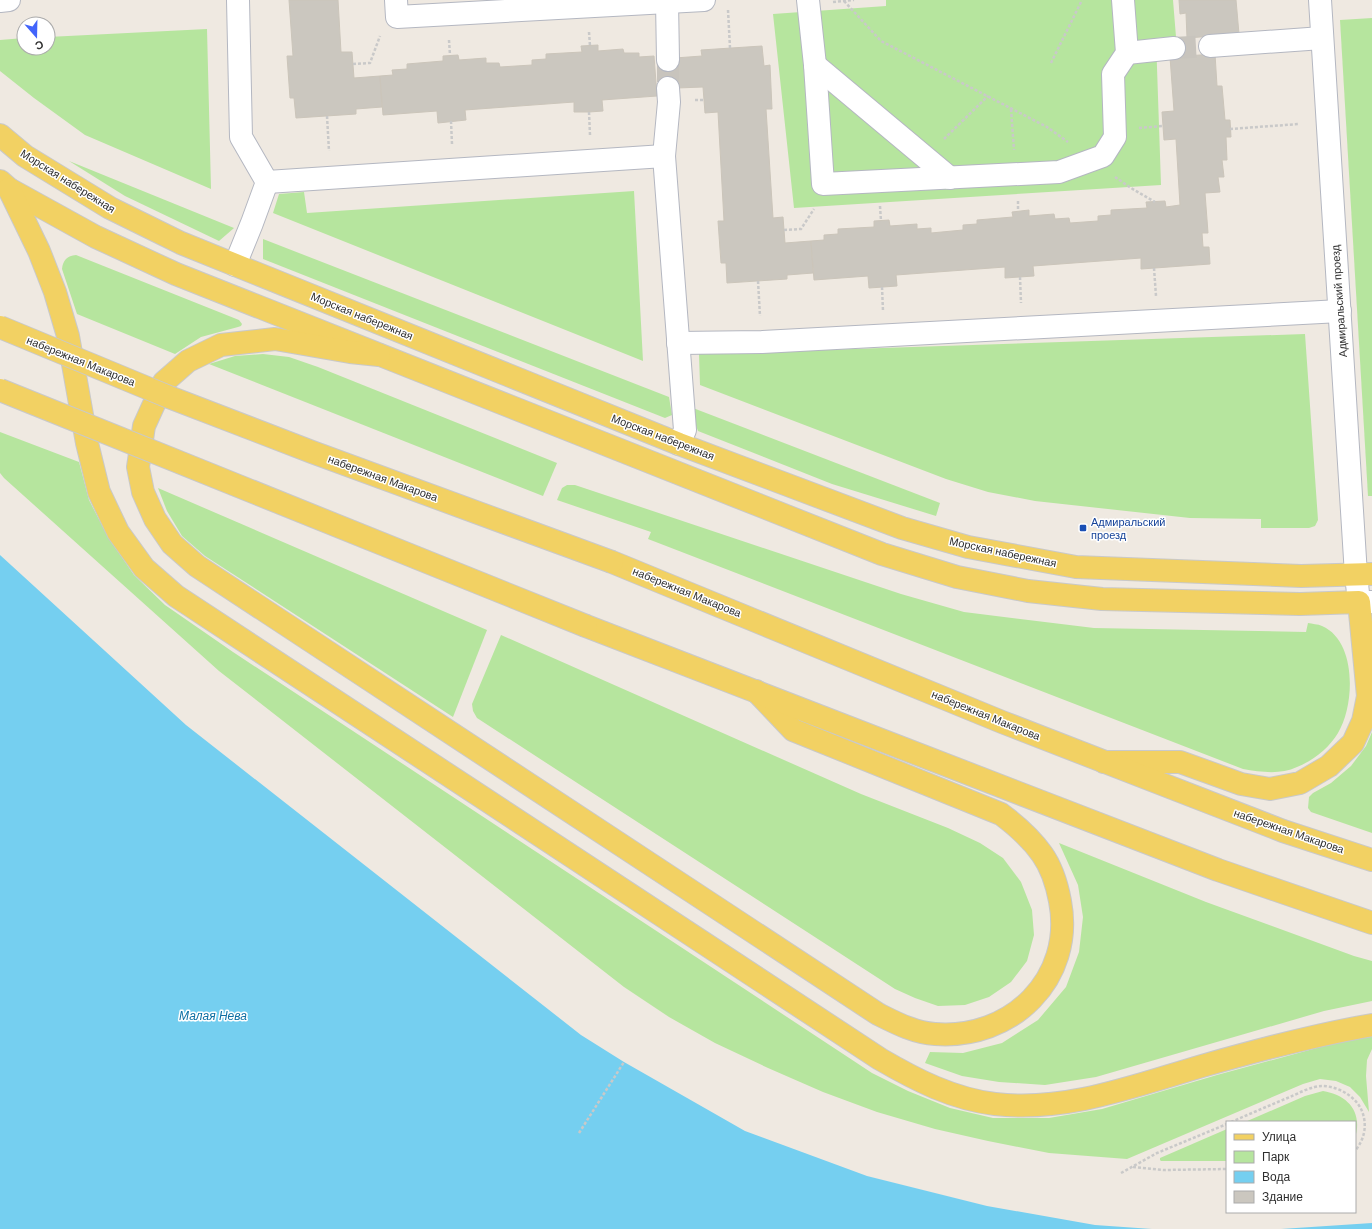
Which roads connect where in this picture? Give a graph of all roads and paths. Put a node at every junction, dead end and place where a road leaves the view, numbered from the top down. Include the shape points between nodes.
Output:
1 (10, 0) edge
2 (238, 0) edge
3 (396, 0) edge
4 (704, 0) edge
5 (808, 0) edge
6 (1082, 0) edge
7 (1123, 0) edge
8 (1320, 0) edge
9 (0, 1) edge
10 (667, 1) junction
11 (844, 1) edge
12 (514, 5) edge
13 (728, 5) dead end
14 (381, 35) dead end
15 (1322, 38) junction
16 (1210, 46) tunnel mouth
17 (730, 48) dead end
18 (1174, 48) tunnel mouth
19 (1126, 53) junction
20 (668, 60) tunnel mouth
21 (1051, 63) dead end
22 (353, 64) dead end
23 (815, 65) junction
24 (668, 88) tunnel mouth
25 (988, 96) junction
26 (1011, 108) junction
27 (327, 116) dead end
28 (1300, 124) dead end
29 (1230, 129) dead end
30 (0, 135) edge
31 (664, 156) junction
32 (925, 157) junction
33 (1092, 160) junction
34 (1016, 174) junction
35 (331, 178) junction
36 (950, 178) junction
37 (267, 182) junction
38 (4, 185) edge
39 (1155, 202) dead end
40 (814, 209) dead end
41 (784, 230) dead end
42 (235, 265) junction
43 (758, 281) dead end
44 (1340, 311) junction
45 (0, 327) edge
46 (762, 342) junction
47 (678, 343) junction
48 (379, 355) junction
49 (0, 390) edge
50 (679, 444) junction
51 (1364, 575) edge
52 (1366, 602) edge
53 (756, 691) junction
54 (1104, 762) junction
55 (1372, 860) edge
56 (1372, 923) edge
57 (1372, 1025) edge
58 (624, 1062) dead end
59 (1233, 1121) edge
60 (1226, 1124) edge
61 (579, 1133) dead end
62 (1356, 1150) edge
63 (1133, 1167) junction
64 (1226, 1169) edge
65 (1121, 1173) dead end

1 - 9 street
2 - 37 street via 241,137
3 - 12 street via 397,17
4 - 10 street
5 - 23 street
6 - 21 path
7 - 19 street
8 - 15 street, Адмиральский проезд
10 - 12 street
10 - 20 street
11 - 25 path via 881,41
13 - 17 path
14 - 22 path via 370,63
15 - 16 street
15 - 44 street, Адмиральский проезд
18 - 19 street
19 - 33 street via 1114,74 1115,137 1103,156
23 - 32 street
23 - 36 street via 823,184
24 - 31 street
25 - 26 path
25 - 32 path
26 - 33 path via 1047,127
26 - 34 path
27 - 35 path
28 - 29 path
30 - 42 main road, Морская набережная via 25,156 110,208 180,243
31 - 35 street
31 - 47 street
32 - 36 street
33 - 34 street via 1058,172
33 - 39 path
34 - 36 street
35 - 37 street
37 - 42 street
38 - 48 main road via 96,236 176,274
38 - 57 main road via 39,251 55,292 68,336 87,443 99,492 118,532 144,568 176,596 880,1059 913,1078 954,1095 995,1104 1048,1105 1099,1097 1278,1044
40 - 41 path via 801,229
42 - 50 main road, Морская набережная
43 - 46 path
44 - 46 street
44 - 51 street, Адмиральский проезд
45 - 54 main road, набережная Макарова, bridge via 169,397 612,562
46 - 47 street
47 - 50 street via 685,430
48 - 52 main road via 882,554 957,577 1028,591 1102,600 1300,604
48 - 53 main road via 275,339 221,345 188,361 164,382 144,426 138,467 143,492 155,519 172,544 204,571 878,1014 915,1031 955,1035 974,1032 994,1024 1028,1004 1052,972 1058,954 1063,920 1052,872 1042,854 1025,833 1001,814 793,730
49 - 53 main road, bridge via 586,626
50 - 51 main road, Морская набережная via 902,528 968,547 1076,567 1301,576
51 - 52 street, Адмиральский проезд
52 - 54 main road via 1368,696 1363,721 1353,743 1329,766 1300,783 1270,789 1241,784 1180,762
53 - 56 main road via 1218,870
54 - 55 main road, набережная Макарова via 1283,831
58 - 61 path
59 - 62 path via 1321,1086 1338,1089 1353,1099 1362,1112 1365,1128
60 - 63 path via 1157,1153
63 - 64 path via 1164,1170
63 - 65 path

